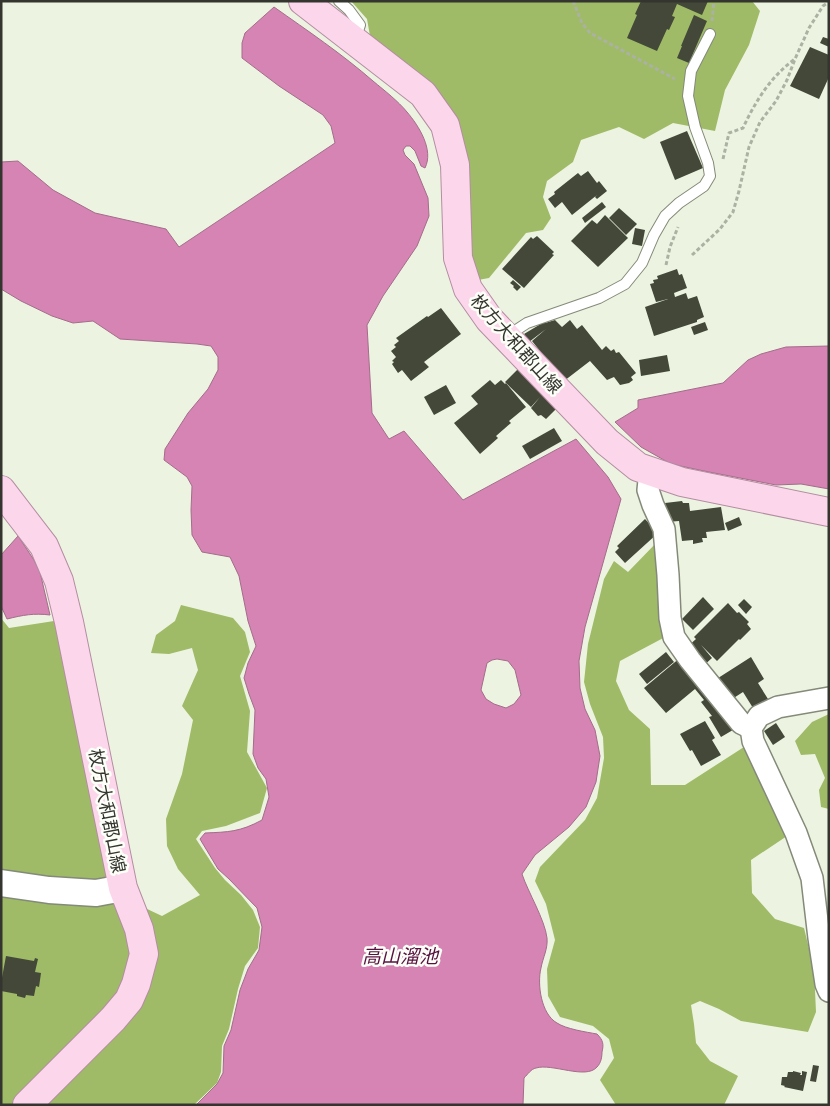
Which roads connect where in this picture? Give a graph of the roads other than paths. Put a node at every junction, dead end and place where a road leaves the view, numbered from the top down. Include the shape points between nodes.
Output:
1 (303, 1) edge
2 (339, 1) edge
3 (710, 34) dead end
4 (355, 41) junction
5 (506, 337) junction
6 (650, 471) junction
7 (1, 490) edge
8 (829, 512) edge
9 (829, 698) edge
10 (751, 728) junction
11 (1, 883) edge
12 (123, 888) junction
13 (828, 987) edge
14 (27, 1105) edge

1 - 4 main road, 枚方大和郡山線
2 - 4 lane via 360,25
3 - 5 lane via 691,71 688,96 694,127 708,162 710,176 704,186 666,216 642,263 625,284 599,298 526,324
4 - 5 main road, 枚方大和郡山線 via 423,94 445,125 455,165 458,258 468,289
5 - 6 main road, 枚方大和郡山線 via 607,442 638,467
6 - 8 main road, 枚方大和郡山線 via 682,482
6 - 10 street via 648,490 664,529 674,637 741,723
7 - 12 main road, 枚方大和郡山線 via 44,546 59,581
9 - 10 street via 778,707 759,716
10 - 13 street via 753,741 796,833 812,878
11 - 12 street via 96,893
12 - 14 main road, 枚方大和郡山線 via 139,928 144,954 129,1000

